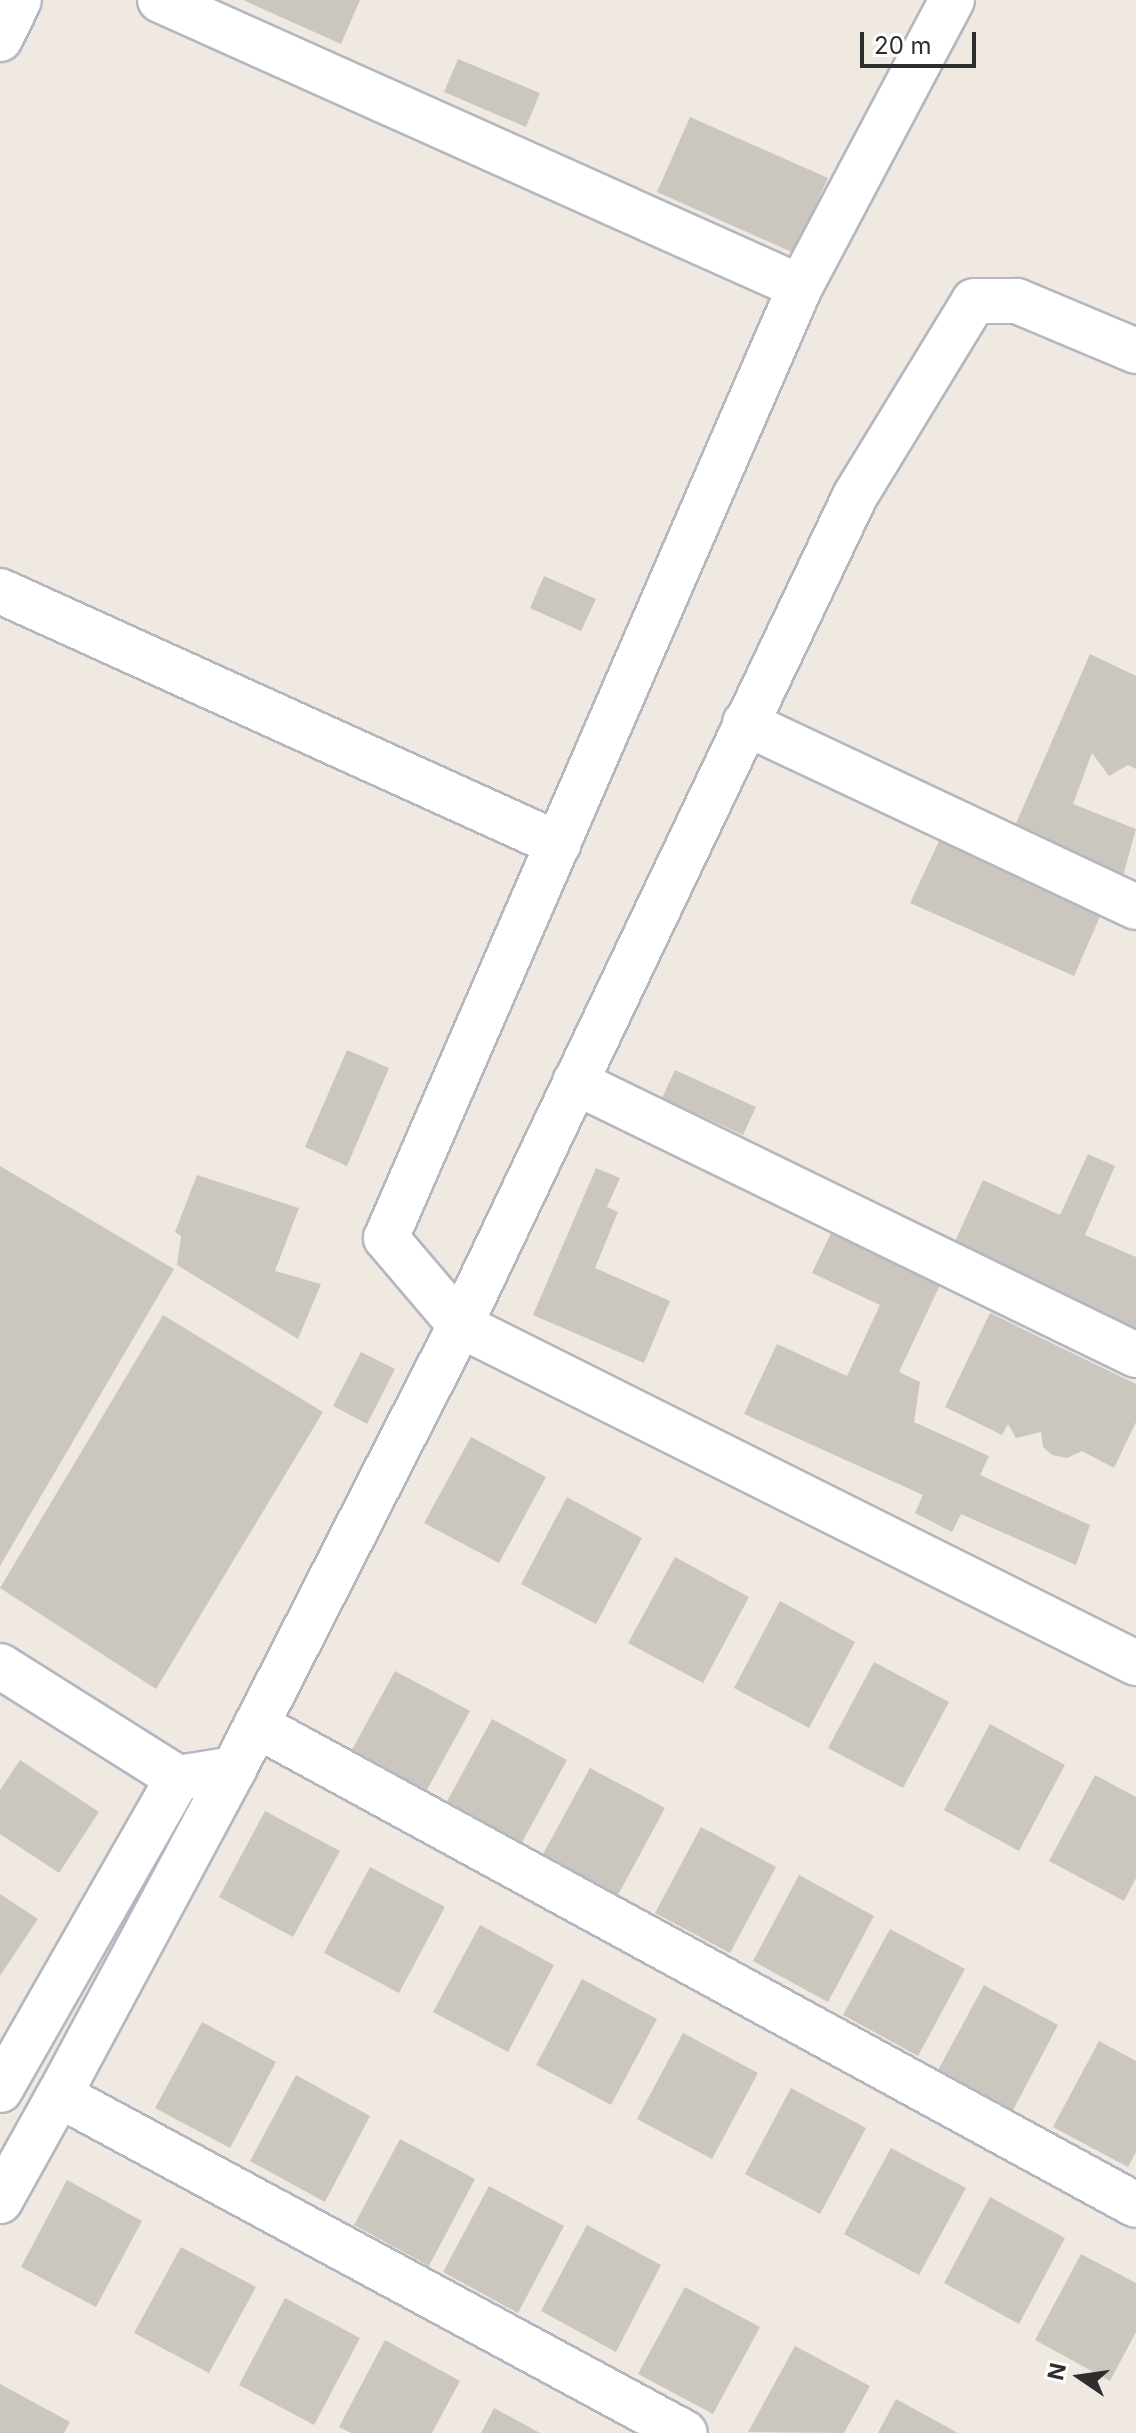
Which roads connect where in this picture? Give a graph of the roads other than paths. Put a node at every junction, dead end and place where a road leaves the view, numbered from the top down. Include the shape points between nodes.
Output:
1 (19, 0) edge
2 (160, 0) edge
3 (952, 0) edge
4 (0, 39) edge
5 (800, 287) junction
6 (1136, 351) edge
7 (0, 591) edge
8 (745, 723) junction
9 (558, 844) junction
10 (1136, 907) edge
11 (575, 1082) junction
12 (460, 1325) junction
13 (1136, 1355) edge
14 (1136, 1663) edge
15 (0, 1666) edge
16 (256, 1725) junction
17 (234, 1769) junction
18 (178, 1778) junction
19 (0, 2090) edge
20 (59, 2095) junction
21 (0, 2201) edge
22 (1136, 2205) edge
23 (685, 2433) edge

1 - 4 street
2 - 5 street
3 - 5 street
5 - 9 street
6 - 8 street via 1017,301 974,301 855,496
7 - 9 street
8 - 10 street
8 - 11 street
9 - 12 street via 386,1238
11 - 12 street
11 - 13 street
12 - 14 street
12 - 16 street
15 - 18 street
16 - 17 street
16 - 22 street
17 - 18 street
17 - 20 street
18 - 19 street
20 - 21 street
20 - 23 street

